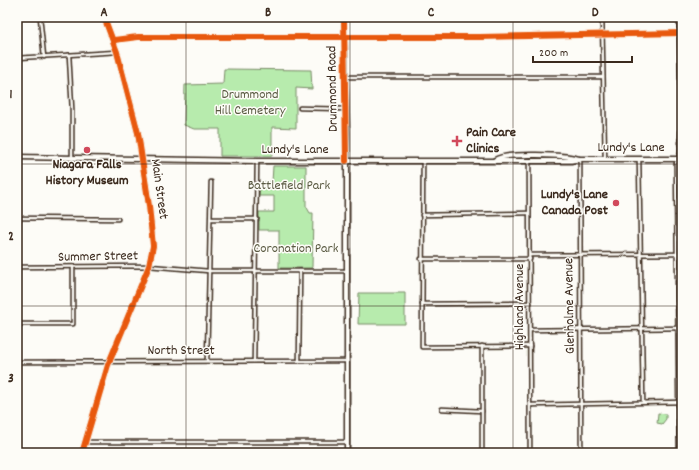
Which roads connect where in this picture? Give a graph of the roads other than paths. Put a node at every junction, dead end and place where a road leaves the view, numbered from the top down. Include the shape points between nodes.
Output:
1 (40, 17) edge
2 (104, 17) edge
3 (344, 17) edge
4 (602, 17) edge
5 (679, 17) edge
6 (681, 33) edge
7 (602, 35) junction
8 (344, 37) junction
9 (114, 40) junction
10 (117, 52) junction
11 (69, 55) junction
12 (44, 57) junction
13 (17, 58) edge
14 (345, 77) junction
15 (603, 77) junction
16 (681, 84) edge
17 (300, 108) dead end
18 (346, 109) junction
19 (17, 157) edge
20 (72, 158) junction
21 (143, 159) junction
22 (580, 159) junction
23 (605, 159) junction
24 (639, 159) junction
25 (680, 159) edge
26 (346, 160) junction
27 (423, 160) junction
28 (495, 160) junction
29 (257, 161) junction
30 (529, 161) junction
31 (211, 182) dead end
32 (529, 213) junction
33 (422, 215) junction
34 (17, 218) edge
35 (211, 219) junction
36 (257, 219) junction
37 (118, 220) dead end
38 (642, 254) junction
39 (677, 254) junction
40 (682, 254) edge
41 (530, 255) junction
42 (580, 255) junction
43 (530, 259) junction
44 (421, 260) junction
45 (150, 266) junction
46 (17, 267) edge
47 (74, 268) junction
48 (209, 271) junction
49 (256, 271) junction
50 (300, 271) junction
51 (346, 271) junction
52 (530, 303) junction
53 (422, 304) junction
54 (17, 324) edge
55 (642, 328) junction
56 (678, 328) junction
57 (682, 328) edge
58 (580, 329) junction
59 (530, 330) junction
60 (482, 346) junction
61 (530, 346) junction
62 (207, 360) junction
63 (254, 361) junction
64 (298, 361) junction
65 (346, 361) junction
66 (17, 362) edge
67 (109, 362) junction
68 (643, 402) junction
69 (680, 402) edge
70 (530, 404) junction
71 (581, 404) junction
72 (442, 409) dead end
73 (482, 411) junction
74 (86, 442) junction
75 (347, 442) junction
76 (82, 453) edge
77 (347, 453) edge
78 (482, 453) edge
79 (530, 453) edge
80 (581, 453) edge
81 (679, 453) edge

1 - 12 street
2 - 9 main road, Main Street
3 - 8 main road, Drummond Road
4 - 7 street
5 - 6 street
6 - 7 street
6 - 16 street
7 - 8 street
7 - 15 street
8 - 9 street via 145,37
8 - 14 main road, Drummond Road
9 - 10 main road, Main Street
10 - 11 street
10 - 21 main road, Main Street via 131,101
11 - 12 street
11 - 20 street
12 - 13 street
14 - 15 street
14 - 18 main road, Drummond Road
15 - 23 street
16 - 25 street
17 - 18 street
18 - 26 main road, Drummond Road
19 - 20 main road, Lundy's Lane
20 - 21 main road, Lundy's Lane
21 - 29 main road, Lundy's Lane
21 - 45 main road, Main Street via 153,241
22 - 23 main road, Lundy's Lane
22 - 28 main road, Lundy's Lane via 518,156
22 - 30 main road, Lundy's Lane
22 - 42 street, Glenholme Avenue
23 - 24 main road, Lundy's Lane
24 - 25 main road, Lundy's Lane
24 - 38 street
25 - 39 street via 676,164
26 - 27 main road, Lundy's Lane
26 - 29 main road, Lundy's Lane
26 - 51 main road, Drummond Road
27 - 28 main road, Lundy's Lane
27 - 33 street
28 - 30 main road, Lundy's Lane
29 - 36 street
30 - 32 street, Highland Avenue
31 - 35 street
32 - 33 street
32 - 41 street, Highland Avenue
33 - 44 street
34 - 37 street
35 - 36 street
35 - 48 street
36 - 49 street
38 - 39 street
38 - 42 street
38 - 55 street
39 - 40 street
39 - 56 street
41 - 42 street
41 - 43 street, Highland Avenue
42 - 58 street, Glenholme Avenue
43 - 44 street
43 - 52 street, Highland Avenue
44 - 53 street
45 - 47 street, Summer Street via 101,265
45 - 48 street, Summer Street
45 - 67 main road, Main Street
46 - 47 street, Summer Street
47 - 54 street via 73,324
48 - 49 street, Summer Street
48 - 62 street
49 - 50 street, Summer Street
49 - 63 street
50 - 51 street, Summer Street
50 - 64 street
51 - 65 main road, Drummond Road
52 - 53 street
52 - 59 street, Highland Avenue
53 - 60 street via 422,346
55 - 56 street
55 - 58 street
55 - 68 street
56 - 57 street
56 - 69 street
58 - 59 street
58 - 71 street, Glenholme Avenue
59 - 61 street, Highland Avenue
60 - 61 street
60 - 73 street
61 - 70 street, Highland Avenue
62 - 63 street, North Street
62 - 67 street, North Street
63 - 64 street, North Street
64 - 65 street, North Street
65 - 75 main road, Drummond Road
66 - 67 street, North Street
67 - 74 main road, Main Street
68 - 69 street
68 - 71 street
69 - 81 street
70 - 71 street
70 - 79 street, Highland Avenue
71 - 80 street, Glenholme Avenue
72 - 73 street
73 - 78 street
74 - 75 street
74 - 76 main road, Main Street
75 - 77 main road, Drummond Road

